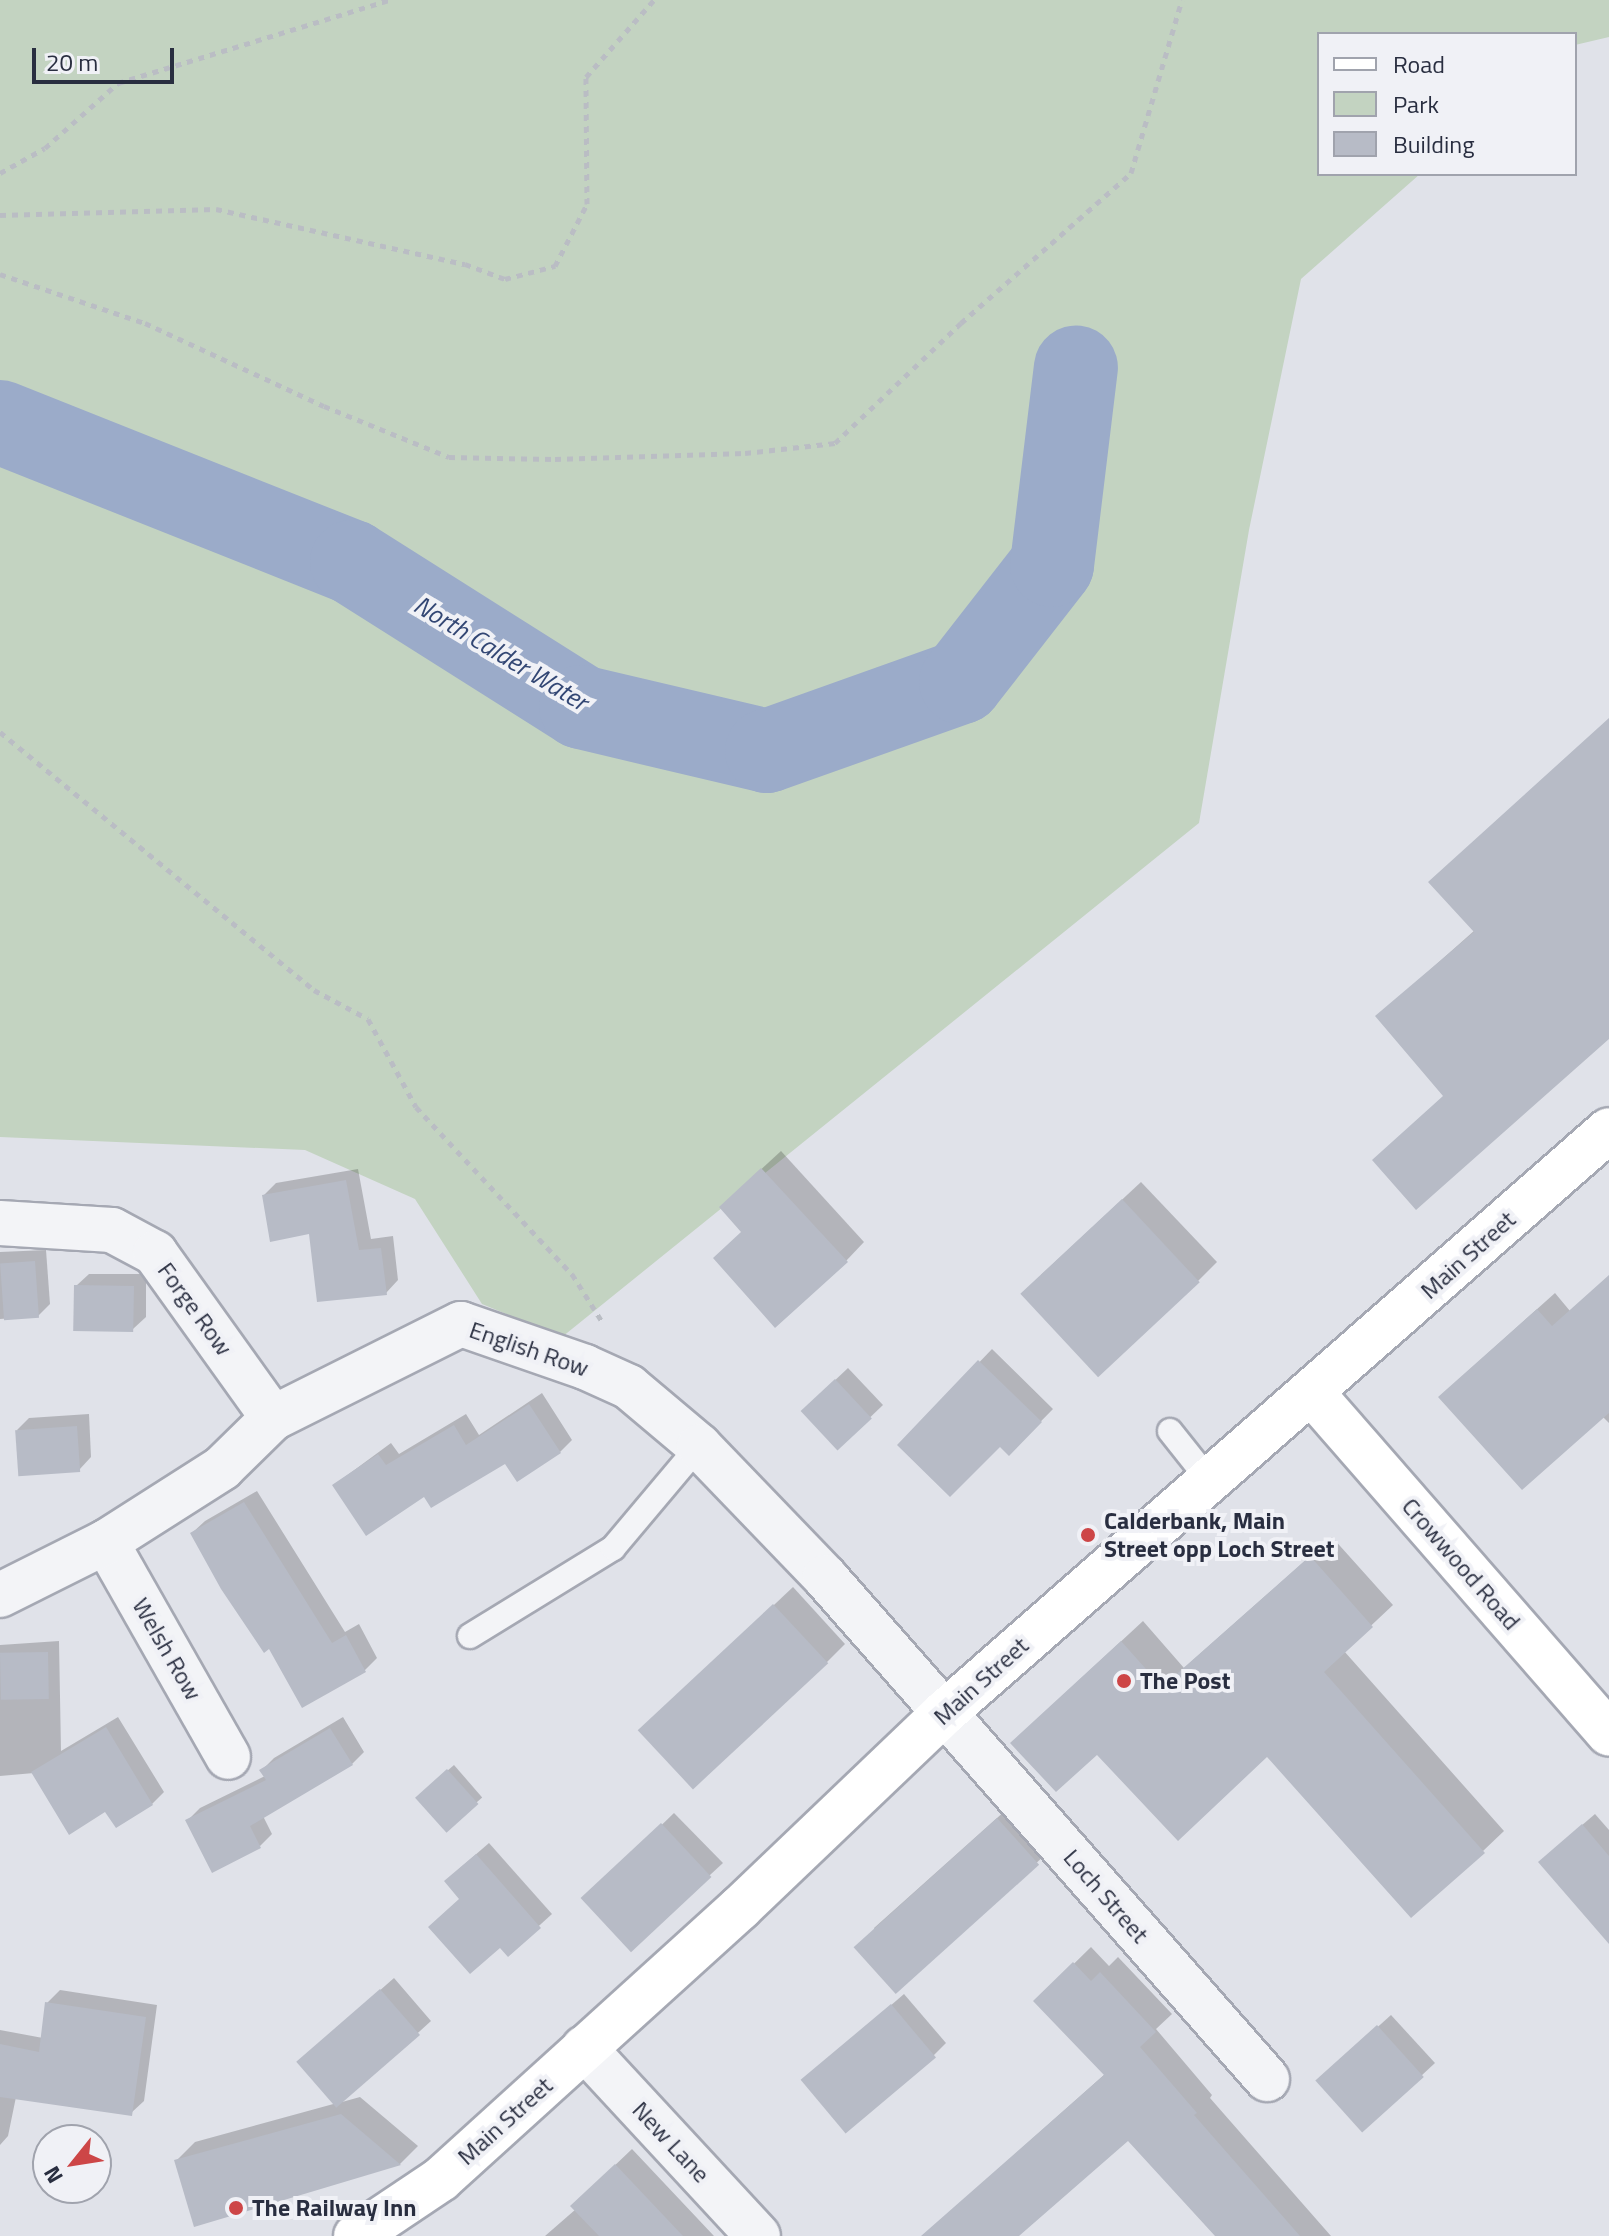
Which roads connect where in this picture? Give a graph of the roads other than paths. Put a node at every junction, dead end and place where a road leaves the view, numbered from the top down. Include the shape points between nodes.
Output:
1 (1609, 1130) edge
2 (0, 1223) edge
3 (1312, 1393) junction
4 (273, 1418) junction
5 (1170, 1431) dead end
6 (699, 1446) junction
7 (1209, 1480) junction
8 (106, 1542) junction
9 (0, 1595) edge
10 (470, 1636) dead end
11 (944, 1713) junction
12 (1609, 1734) edge
13 (228, 1757) dead end
14 (584, 2048) junction
15 (1267, 2079) dead end
16 (356, 2236) edge
17 (758, 2236) edge

1 - 3 main road, Main Street
2 - 4 street, Forge Row via 112,1230 155,1253
3 - 7 main road, Main Street
3 - 12 main road, Crowwood Road
4 - 6 street, English Row via 461,1324 629,1387
4 - 8 street, English Row via 222,1468
5 - 7 lane
6 - 10 lane via 613,1548
6 - 11 street, English Row via 825,1577
7 - 11 main road, Main Street
8 - 9 street, English Row
8 - 13 street, Welsh Row
11 - 14 main road, Main Street
11 - 15 street, Loch Street
14 - 16 main road, Main Street via 441,2179
14 - 17 street, New Lane

